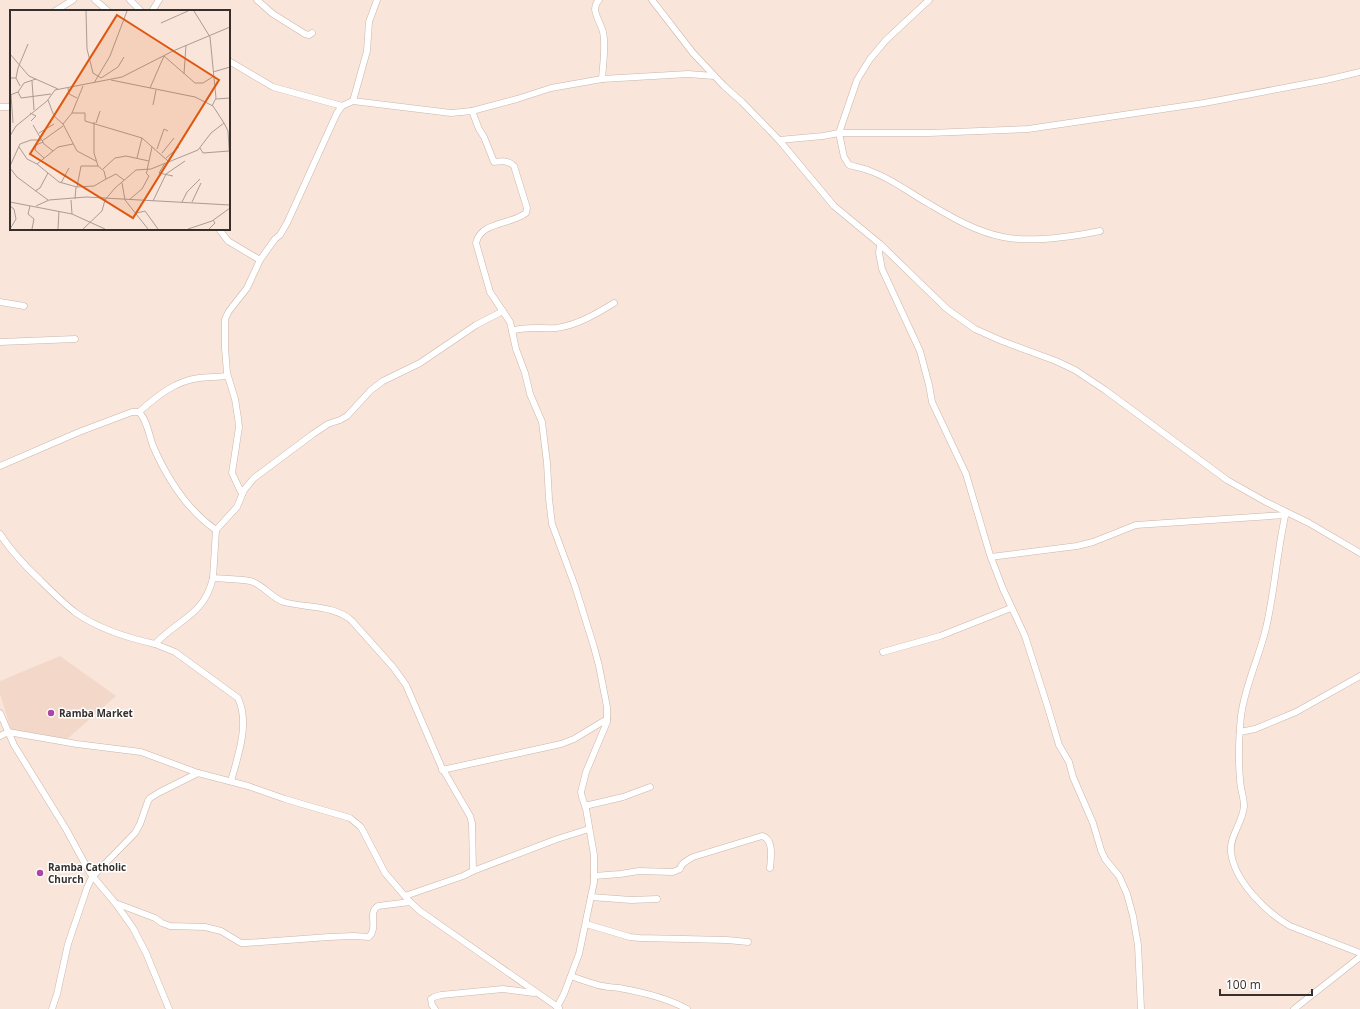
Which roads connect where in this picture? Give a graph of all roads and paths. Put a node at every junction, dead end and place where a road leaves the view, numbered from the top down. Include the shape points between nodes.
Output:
1 (73, 0) edge
2 (96, 0) edge
3 (130, 0) edge
4 (159, 0) edge
5 (257, 0) edge
6 (377, 0) edge
7 (599, 0) edge
8 (652, 0) edge
9 (929, 0) edge
10 (57, 10) edge
11 (107, 10) edge
12 (140, 10) edge
13 (153, 10) edge
14 (312, 33) dead end
15 (230, 62) edge
16 (1360, 72) edge
17 (714, 76) junction
18 (602, 79) junction
19 (353, 101) junction
20 (342, 106) junction
21 (472, 111) junction
22 (839, 133) junction
23 (780, 140) junction
24 (220, 230) edge
25 (1100, 231) dead end
26 (880, 244) junction
27 (260, 260) junction
28 (0, 302) edge
29 (614, 303) dead end
30 (24, 306) dead end
31 (503, 311) junction
32 (512, 331) junction
33 (75, 339) dead end
34 (0, 342) edge
35 (227, 376) junction
36 (139, 412) junction
37 (0, 466) edge
38 (242, 494) junction
39 (1286, 514) junction
40 (216, 530) junction
41 (0, 534) edge
42 (1360, 553) edge
43 (991, 557) junction
44 (213, 578) junction
45 (1011, 608) junction
46 (155, 644) junction
47 (883, 652) dead end
48 (1360, 676) edge
49 (0, 713) edge
50 (607, 719) junction
51 (8, 732) junction
52 (1240, 732) junction
53 (0, 736) edge
54 (442, 770) junction
55 (198, 773) junction
56 (231, 781) junction
57 (650, 787) dead end
58 (585, 805) junction
59 (589, 829) junction
60 (770, 868) dead end
61 (473, 871) junction
62 (594, 876) junction
63 (92, 877) junction
64 (405, 896) junction
65 (591, 898) junction
66 (657, 899) dead end
67 (410, 902) junction
68 (116, 904) junction
69 (586, 924) junction
70 (748, 942) dead end
71 (1360, 953) edge
72 (1360, 957) edge
73 (571, 976) junction
74 (536, 993) junction
75 (558, 1008) edge
76 (52, 1009) edge
77 (169, 1009) edge
78 (435, 1009) edge
79 (687, 1009) edge
80 (1141, 1009) edge
81 (1294, 1009) edge

1 - 10 street
2 - 11 street
3 - 12 street
4 - 13 street
5 - 14 street via 304,34
6 - 19 street via 369,22 367,51
7 - 18 street via 595,9 604,33
8 - 17 street
9 - 22 street via 890,36 863,70 854,88
15 - 20 street via 273,87
16 - 22 street via 1204,103 1028,129
17 - 18 street via 688,74
17 - 23 street
18 - 21 street via 551,88
19 - 20 street
19 - 21 street via 451,113
20 - 27 street via 287,223
21 - 31 street via 494,162 505,161 514,166 527,208 525,214 486,229 476,243 488,287
22 - 23 street
22 - 25 street via 844,157 849,165 879,175 975,228 1020,240 1056,238
23 - 26 street via 834,206
24 - 27 street via 228,241
26 - 39 street via 938,301 963,321 990,336 1075,370 1227,480
26 - 43 street via 882,269 920,351 932,402 964,469
27 - 35 street via 247,288 225,319
28 - 30 street
29 - 32 street via 589,318 571,324
31 - 32 street
31 - 38 street via 472,328 420,363 379,383 346,416 302,441 260,473
32 - 50 street via 530,394 542,422 552,524 575,586 596,655
33 - 34 street
35 - 36 street via 199,378 180,383 160,394
35 - 38 street via 238,418 232,474
36 - 37 street via 132,412 79,432
36 - 40 street via 145,421 159,460 179,493 206,523
38 - 40 street via 237,507
39 - 42 street via 1316,527
39 - 43 street via 1136,525 1081,545
39 - 52 street via 1264,636 1244,700
40 - 44 street
41 - 46 street via 27,568 76,613 104,628
43 - 45 street
44 - 46 street via 197,610
44 - 54 street via 249,581 284,602 347,616 402,679
45 - 47 street via 940,636
45 - 80 street via 1025,636 1058,745 1069,762 1094,823 1105,859 1119,876 1128,894 1138,945
46 - 56 street via 175,652 238,698 243,729
48 - 52 street via 1296,712 1255,729
49 - 51 street
50 - 54 street via 561,744
50 - 58 street via 608,722 583,782 581,795
51 - 53 street
51 - 55 street via 141,752
51 - 63 street via 14,746 70,835
52 - 71 street via 1239,774 1244,805 1231,851 1238,872 1254,896 1280,920
54 - 61 street via 471,819
55 - 56 street
55 - 63 street via 150,798 135,834
56 - 64 street via 350,818 364,831 385,872
57 - 58 street via 623,797
58 - 59 street
59 - 61 street via 557,838
59 - 62 street via 594,855
60 - 62 street via 770,843 762,836 693,857 673,872 640,871
61 - 64 street
62 - 65 street
63 - 68 street
63 - 76 street via 68,944
64 - 67 street
65 - 66 street
65 - 69 street
67 - 68 street via 375,908 374,926 369,937 329,936 246,943 241,943 221,931 205,927 170,926
67 - 74 street
68 - 77 street via 146,953
69 - 70 street via 630,937
69 - 73 street
72 - 81 street
73 - 75 street
73 - 79 street via 678,1003
74 - 75 street
74 - 78 street via 503,989 442,995 438,998

